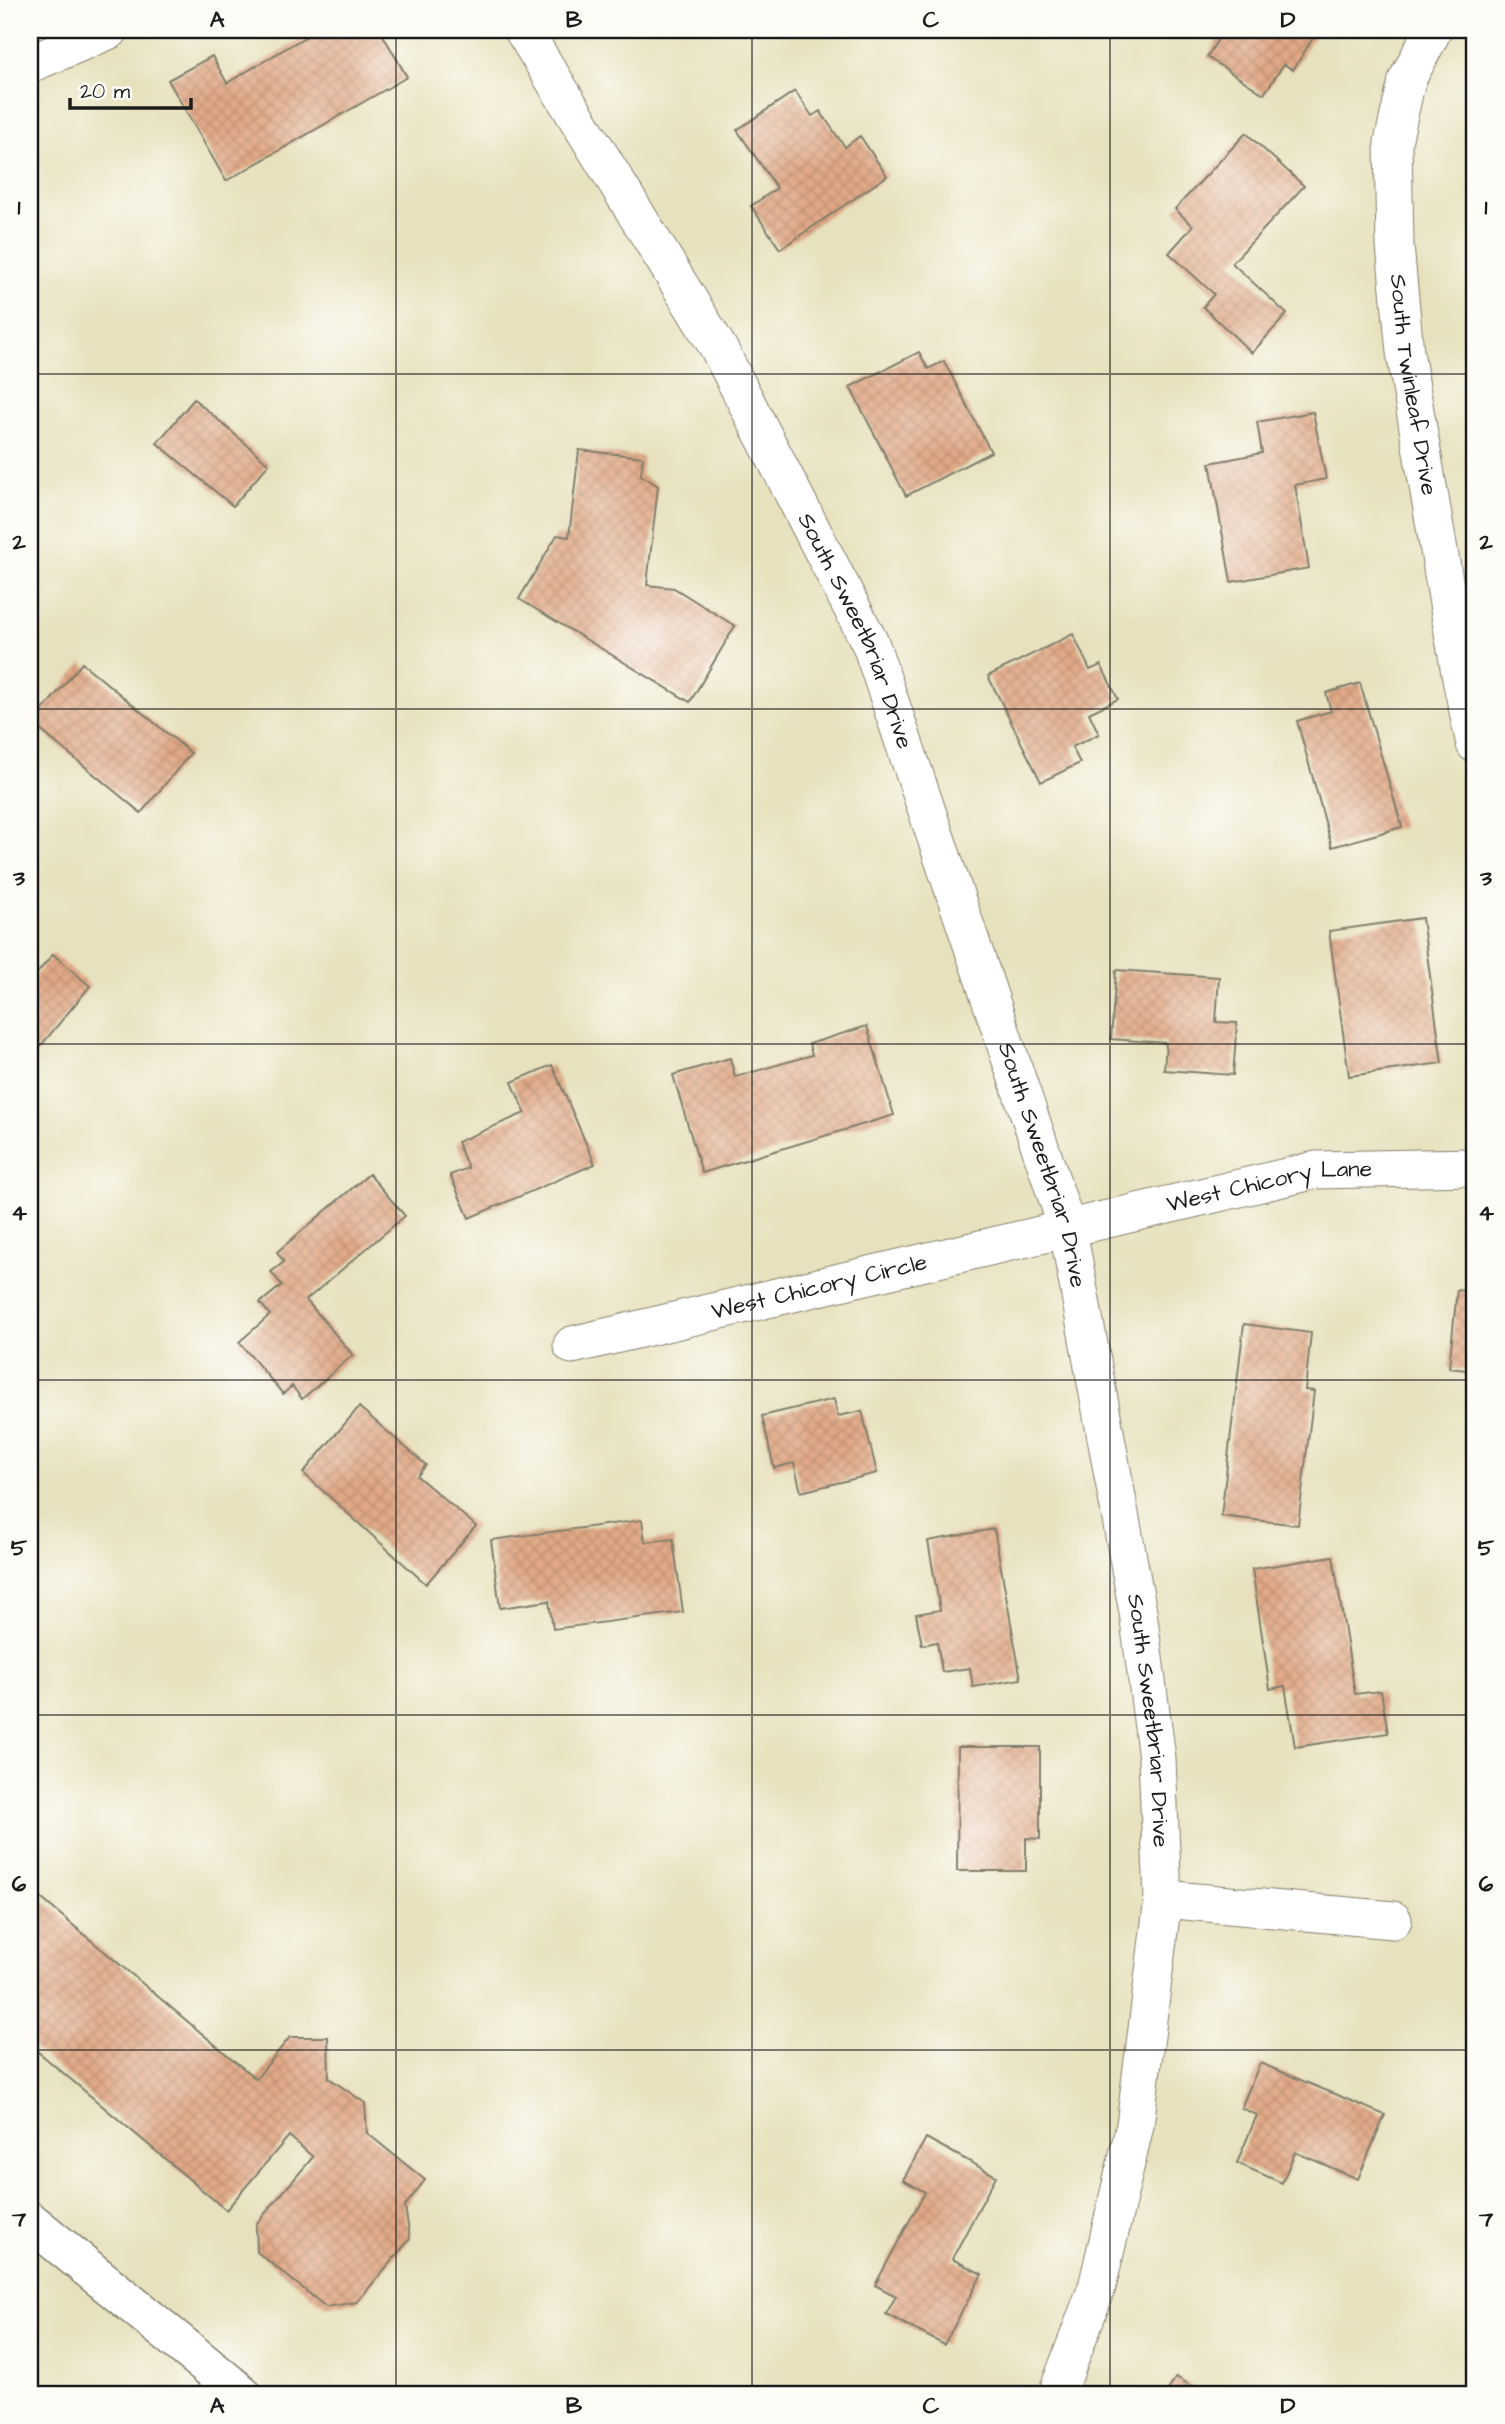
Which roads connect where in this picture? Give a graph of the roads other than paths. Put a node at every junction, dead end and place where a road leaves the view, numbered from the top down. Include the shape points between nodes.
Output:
1 (110, 30) edge
2 (523, 30) edge
3 (1433, 30) edge
4 (30, 64) edge
5 (1475, 744) edge
6 (1475, 1167) edge
7 (1068, 1230) junction
8 (572, 1345) dead end
9 (1163, 1899) junction
10 (1393, 1920) dead end
11 (30, 2221) edge
12 (242, 2394) edge
13 (1057, 2394) edge

1 - 4 street
2 - 7 street, South Sweetbriar Drive via 719,349 871,646
3 - 5 street, South Twinleaf Drive via 1407,80 1394,142 1395,246 1405,352
6 - 7 street, West Chicory Lane via 1316,1170
7 - 8 street, West Chicory Circle
7 - 9 street, South Sweetbriar Drive via 1138,1612 1157,1758
9 - 10 street
9 - 13 street, South Sweetbriar Drive via 1135,2125 1097,2287
11 - 12 main road

